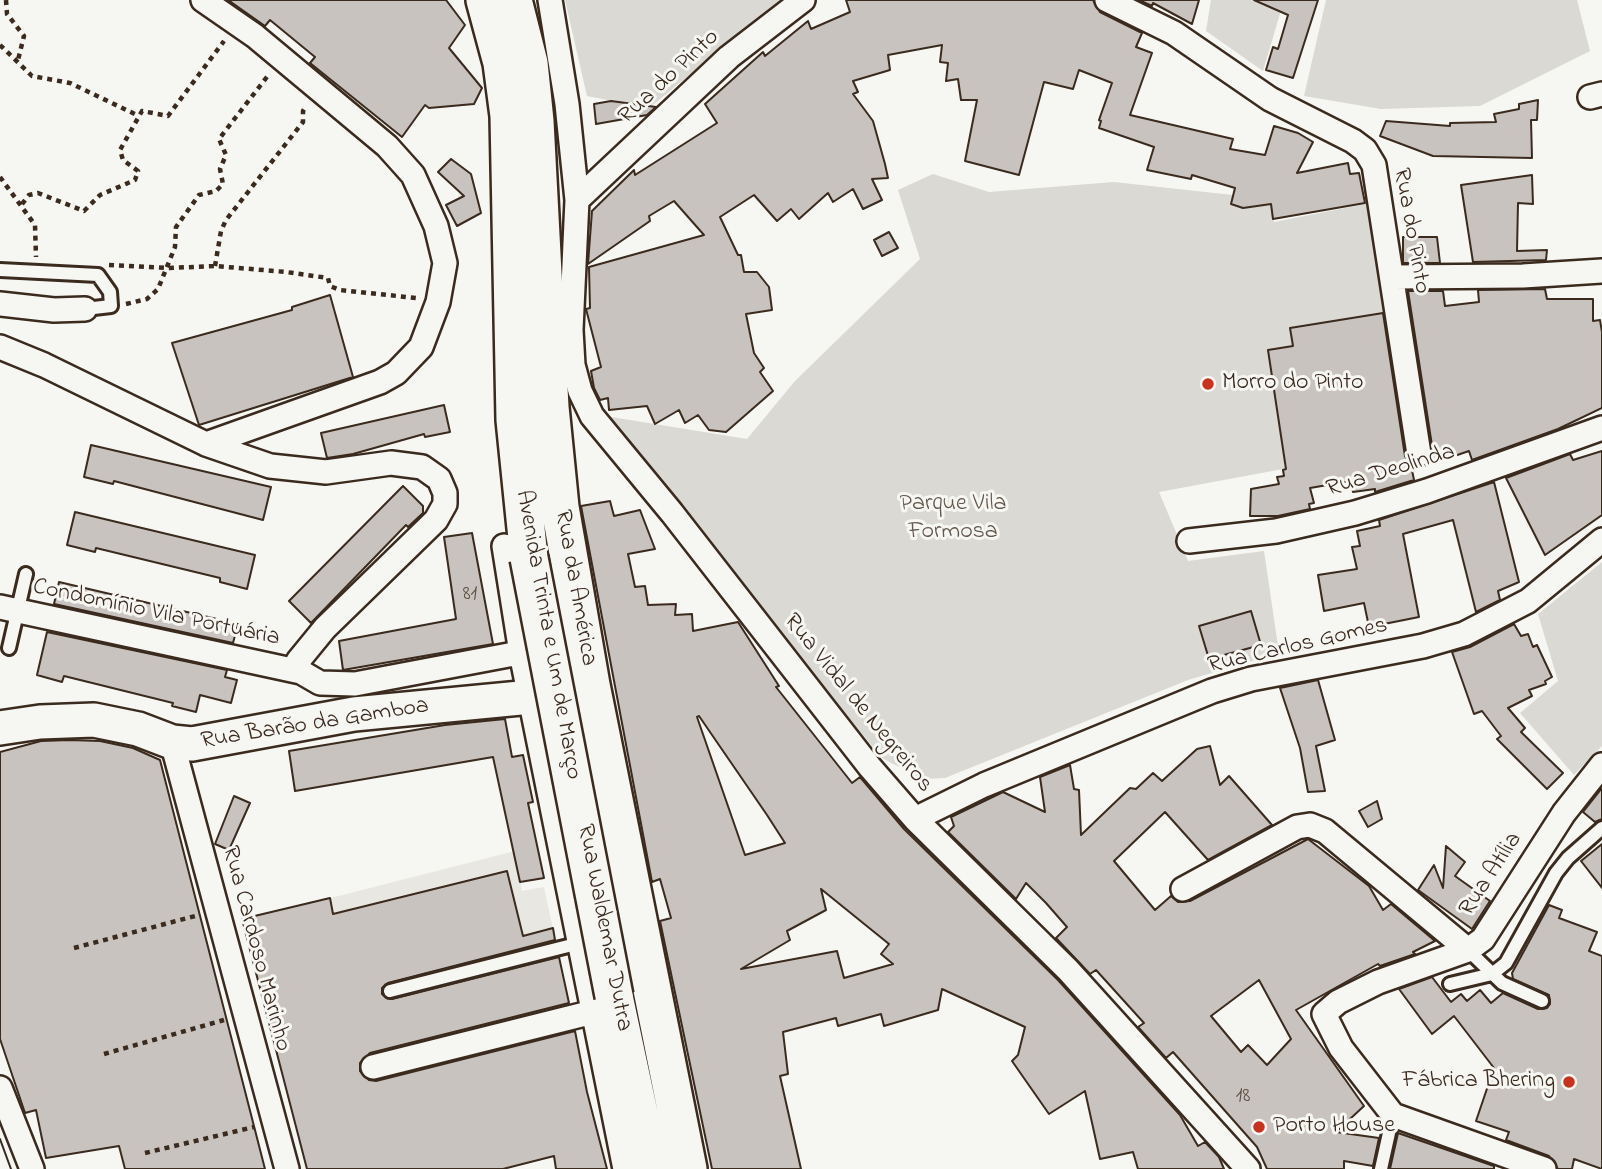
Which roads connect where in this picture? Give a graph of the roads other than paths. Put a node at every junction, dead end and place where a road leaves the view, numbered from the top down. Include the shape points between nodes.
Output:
1 (203, 0) edge
2 (485, 0) edge
3 (513, 0) edge
4 (550, 0) edge
5 (803, 0) edge
6 (1107, 0) edge
7 (577, 200) junction
8 (0, 270) edge
9 (1602, 271) edge
10 (1393, 277) junction
11 (0, 304) edge
12 (85, 309) joint
13 (0, 347) edge
14 (1602, 428) edge
15 (206, 444) junction
16 (1419, 454) dead end
17 (1602, 540) edge
18 (1189, 541) dead end
19 (516, 552) junction
20 (26, 574) dead end
21 (8, 608) edge
22 (582, 638) junction
23 (9, 648) dead end
24 (522, 653) junction
25 (301, 672) junction
26 (591, 685) junction
27 (531, 697) junction
28 (0, 728) edge
29 (172, 742) junction
30 (1602, 765) edge
31 (915, 819) junction
32 (1602, 828) edge
33 (1184, 889) dead end
34 (579, 943) junction
35 (1468, 950) junction
36 (1492, 974) junction
37 (1450, 984) dead end
38 (390, 991) dead end
39 (1542, 1001) dead end
40 (604, 1004) junction
41 (373, 1067) dead end
42 (0, 1088) edge
43 (1393, 1115) junction
44 (32, 1169) edge
45 (287, 1169) edge
46 (625, 1169) edge
47 (651, 1169) edge
48 (688, 1169) edge
49 (1248, 1169) edge
50 (1381, 1169) edge
51 (1544, 1169) edge

1 - 15 street via 319,88 414,175 436,226 445,272 421,346 396,373
2 - 19 main road, Avenida Trinta e Um de Março via 507,94 511,147
3 - 22 main road, Rua da América via 529,63 550,407 560,507
4 - 7 street, Rua Vidal de Negreiros
5 - 7 street, Rua do Pinto via 729,57
6 - 10 street, Rua do Pinto via 1174,33 1270,99 1365,150 1374,165
7 - 31 street, Rua Vidal de Negreiros via 573,365 593,416
8 - 12 lane via 98,275 110,292 111,306
9 - 10 street
10 - 16 street, Rua do Pinto
11 - 12 street
13 - 15 street
14 - 18 street, Rua Deolinda via 1355,513 1276,531
15 - 25 street, Condomínio Vila Portuária via 270,466 295,469 326,472 391,463 422,467 439,479 445,493 436,520 304,653 298,661
17 - 31 street, Rua Carlos Gomes via 1528,601 1464,634 1212,691 984,785
19 - 24 street, Rua Waldemar Dutra
19 - 40 main road, Avenida Trinta e Um de Março, bridge
20 - 21 lane
21 - 23 lane
21 - 25 street, Condomínio Vila Portuária
22 - 24 street, Condomínio Vila Portuária
22 - 26 main road, Rua da América
24 - 25 street, Condomínio Vila Portuária via 355,684 320,683
24 - 27 street, Rua Waldemar Dutra
26 - 27 street, Rua Barão da Gamboa
26 - 48 main road, Rua da América
27 - 29 street, Rua Barão da Gamboa via 354,714 209,743
27 - 34 street, Rua Waldemar Dutra
28 - 29 street, Rua Barão da Gamboa via 94,720
29 - 45 street, Rua Cardoso Marinho
30 - 35 street, Rua Atília via 1564,813 1494,925
31 - 49 street, Rua Vidal de Negreiros via 1068,970
32 - 36 lane via 1556,873 1513,953
33 - 35 street via 1297,827 1310,825 1325,831
34 - 38 lane
34 - 40 street, Rua Waldemar Dutra
35 - 36 lane
35 - 43 street, Rua Atília via 1378,982 1324,1014 1341,1048
36 - 37 lane
36 - 39 lane
40 - 41 street
40 - 46 street, Rua Waldemar Dutra
40 - 47 main road, Avenida Trinta e Um de Março
42 - 44 street
43 - 50 lane
43 - 51 street

